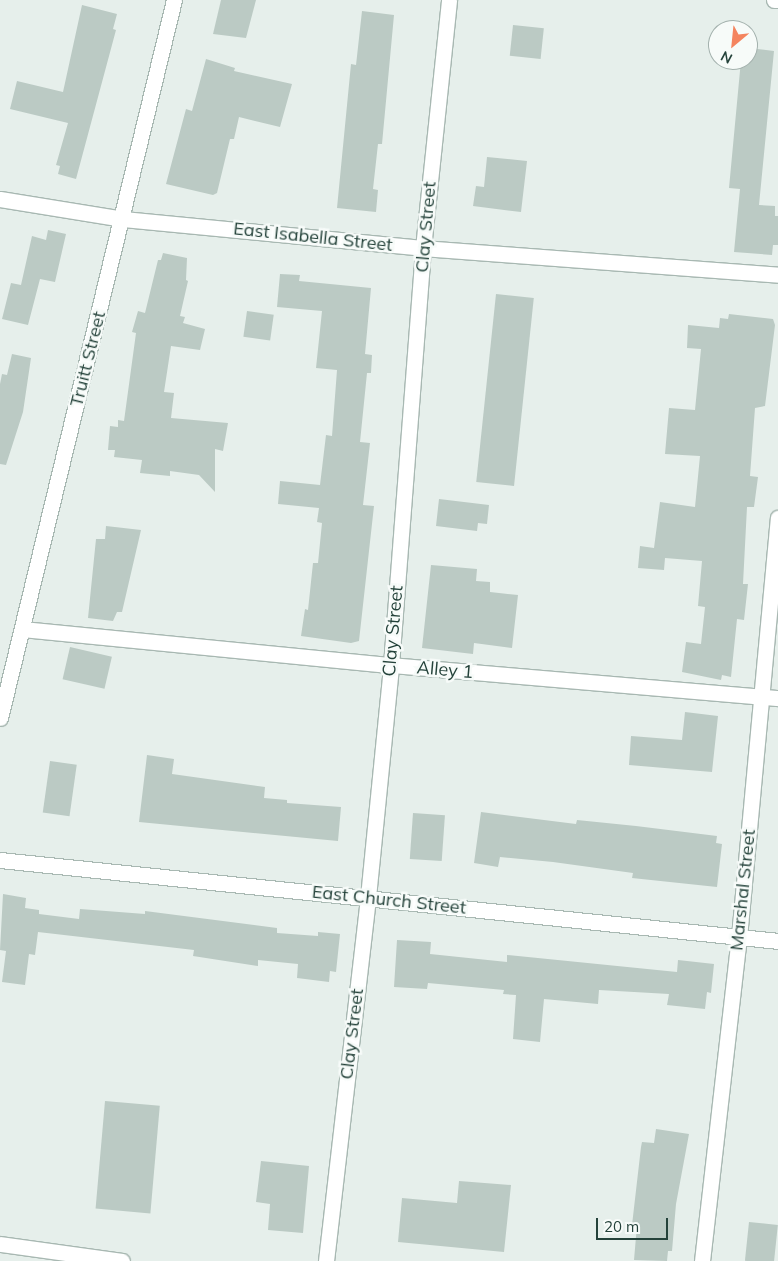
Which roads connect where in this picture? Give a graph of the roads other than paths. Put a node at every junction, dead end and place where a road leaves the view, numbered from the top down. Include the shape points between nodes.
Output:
1 (174, 0) edge
2 (449, 0) edge
3 (774, 0) edge
4 (778, 0) edge
5 (0, 198) edge
6 (123, 219) junction
7 (423, 248) junction
8 (778, 275) edge
9 (778, 518) edge
10 (22, 628) junction
11 (391, 665) junction
12 (762, 696) junction
13 (778, 698) edge
14 (0, 718) edge
15 (0, 860) edge
16 (368, 898) junction
17 (739, 937) junction
18 (778, 941) edge
19 (0, 1244) edge
20 (122, 1261) edge
21 (326, 1261) edge
22 (702, 1261) edge

1 - 6 street, Truitt Street
2 - 7 street, Clay Street
3 - 4 street
5 - 6 street, East Isabella Street
6 - 7 street, East Isabella Street
6 - 10 street, Truitt Street
7 - 8 street, East Isabella Street
7 - 11 street, Clay Street
9 - 12 street, Marshal Street
10 - 11 street, Alley 1
10 - 14 street, Truitt Street
11 - 12 street, Alley 1
11 - 16 street, Clay Street
12 - 13 street, Alley 1
12 - 17 street, Marshal Street
15 - 16 street, East Church Street
16 - 17 street, East Church Street
16 - 21 street, Clay Street
17 - 18 street, East Church Street
17 - 22 street, Marshal Street
19 - 20 street

